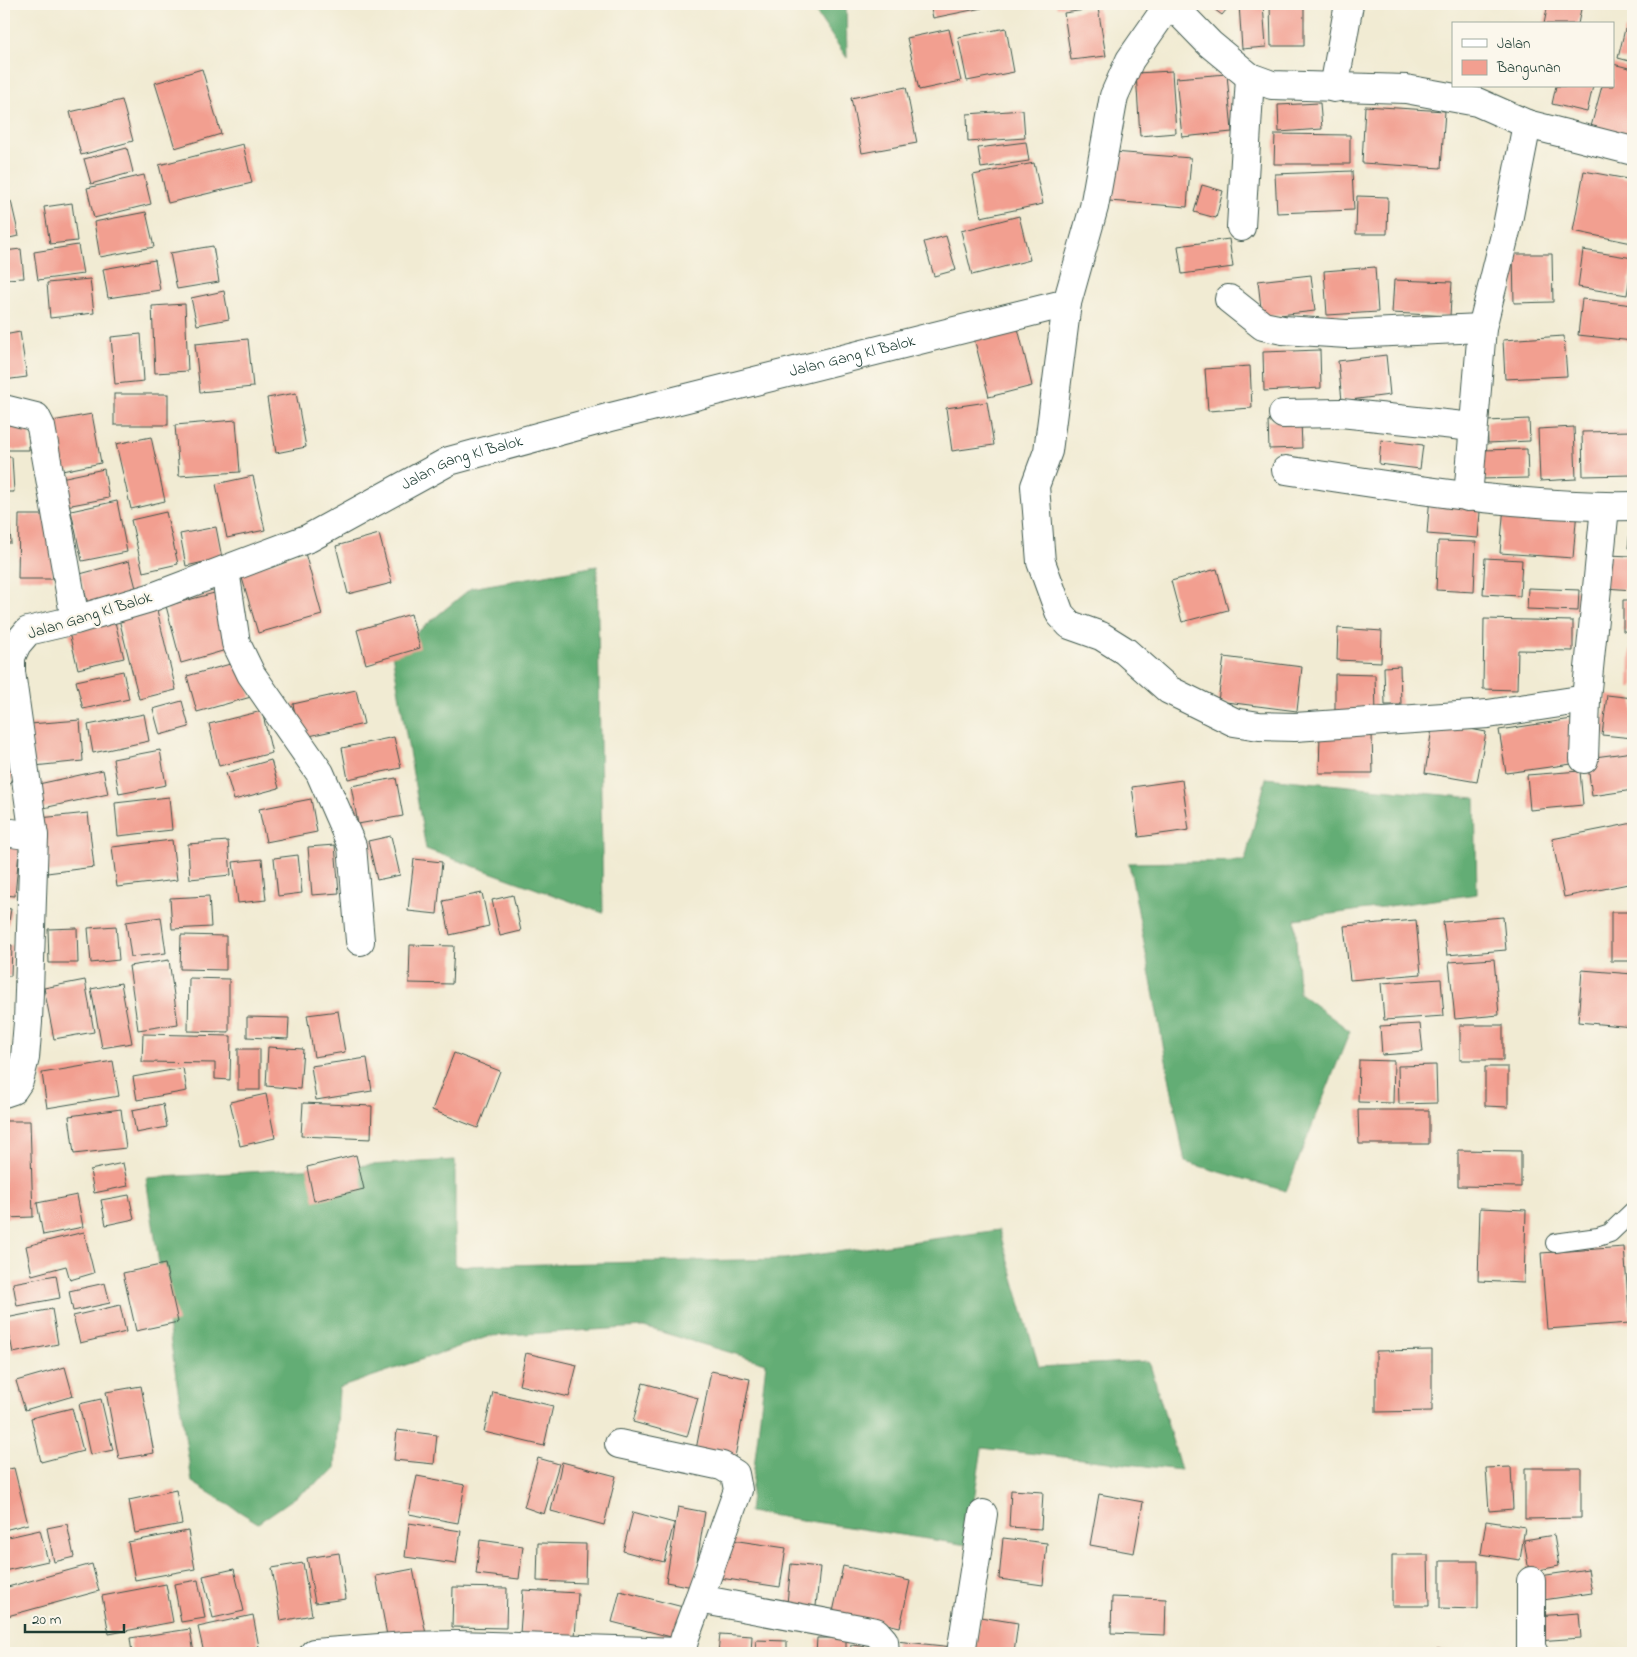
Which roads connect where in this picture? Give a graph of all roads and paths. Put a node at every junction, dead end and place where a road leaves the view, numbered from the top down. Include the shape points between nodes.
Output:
1 (1170, 4) edge
2 (1348, 4) edge
3 (1250, 77) junction
4 (1334, 88) junction
5 (1527, 124) junction
6 (1633, 151) edge
7 (1241, 227) dead end
8 (1229, 299) dead end
9 (1067, 303) junction
10 (1482, 328) junction
11 (4, 409) edge
12 (1283, 414) dead end
13 (1473, 428) junction
14 (1286, 470) dead end
15 (1468, 497) junction
16 (1633, 506) edge
17 (1605, 507) junction
18 (225, 570) junction
19 (75, 620) junction
20 (1586, 699) junction
21 (1584, 759) dead end
22 (4, 832) edge
23 (34, 836) junction
24 (360, 941) dead end
25 (4, 1093) edge
26 (1633, 1211) edge
27 (1555, 1243) dead end
28 (619, 1444) dead end
29 (983, 1514) dead end
30 (1531, 1581) dead end
31 (699, 1599) junction
32 (314, 1653) edge
33 (681, 1653) edge
34 (885, 1653) edge
35 (961, 1653) edge
36 (1534, 1653) edge

1 - 3 street via 1210,44
1 - 9 street via 1130,60 1114,96 1094,207
2 - 4 street
3 - 4 street via 1272,85
3 - 7 street
4 - 5 street via 1406,89 1477,102
5 - 6 street
5 - 10 street via 1506,231
8 - 10 street via 1263,326 1283,330 1347,334
9 - 18 street, Jalan Gang Kl Balok via 611,417 449,461 309,538
9 - 20 street via 1048,451 1035,486 1041,562 1060,614 1070,624 1101,636 1125,651 1169,690 1234,722 1259,726 1295,727 1442,718
10 - 13 street
11 - 19 street via 36,417 41,427
12 - 13 street via 1341,413
13 - 15 street
14 - 15 street
15 - 17 street
16 - 17 street
17 - 20 street
18 - 19 street, Jalan Gang Kl Balok via 150,598
18 - 24 street via 236,644 251,674 320,773 352,846
19 - 23 street, Jalan Gang Kl Balok via 28,631 21,636 11,657
20 - 21 street
22 - 23 street
23 - 25 street, Jalan Gang Kl Balok via 25,1058 19,1081 13,1090
26 - 27 lane via 1610,1233 1598,1238
28 - 31 street via 722,1466 735,1474 738,1490
29 - 35 street
30 - 36 street via 1531,1648
31 - 33 street
31 - 34 street via 876,1632 884,1642
32 - 33 street via 456,1646

